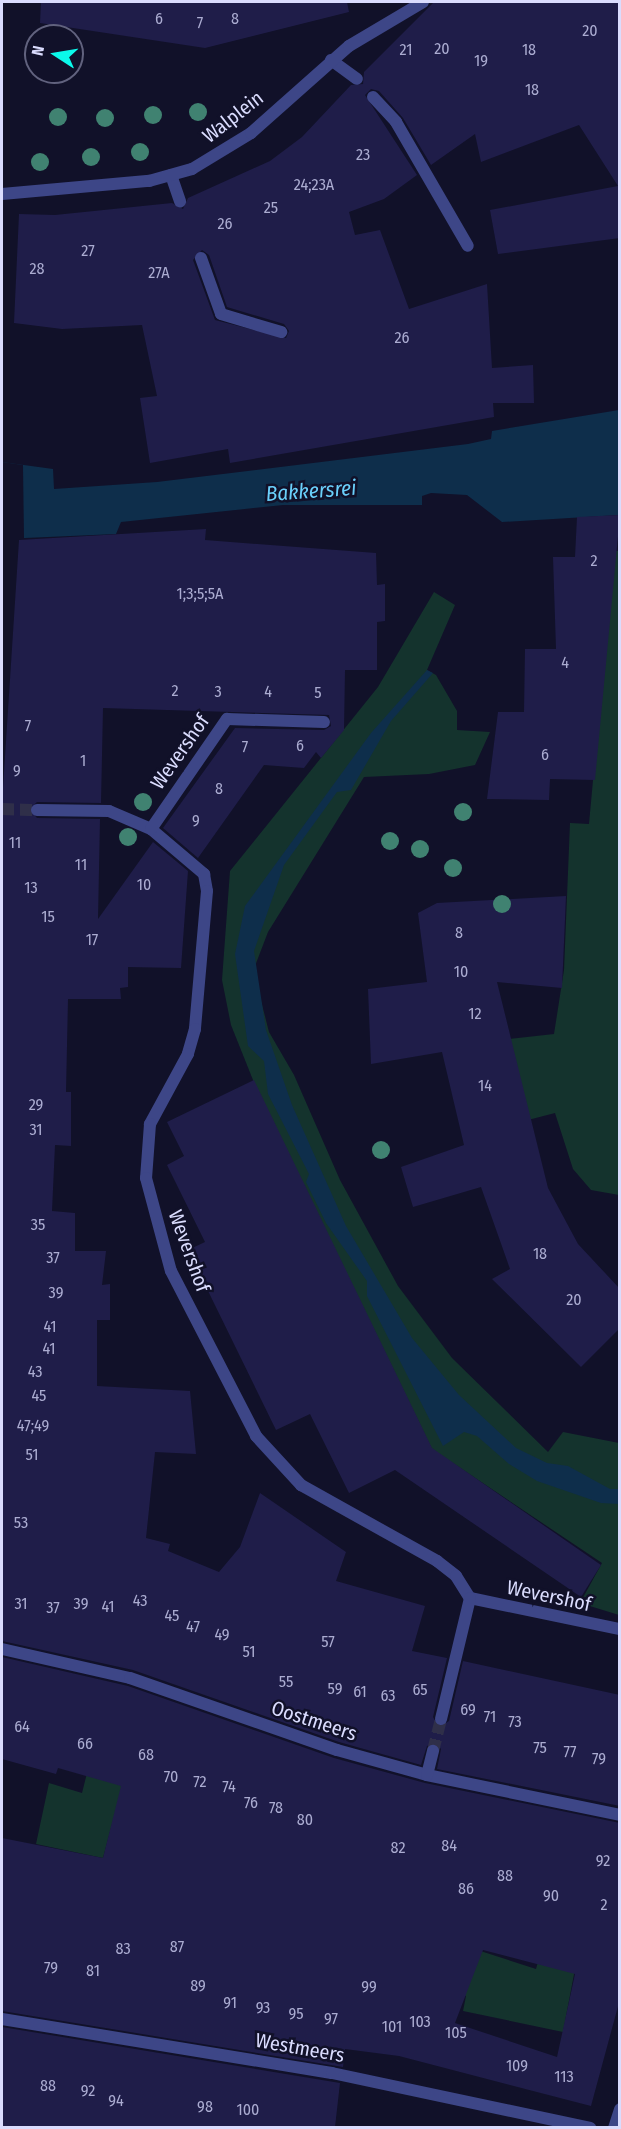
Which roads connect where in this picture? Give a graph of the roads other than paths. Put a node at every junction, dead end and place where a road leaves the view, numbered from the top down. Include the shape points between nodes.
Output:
1 (423, 2) edge
2 (331, 60) junction
3 (357, 79) dead end
4 (373, 97) dead end
5 (171, 175) junction
6 (2, 194) edge
7 (180, 201) dead end
8 (468, 246) dead end
9 (201, 258) dead end
10 (281, 332) dead end
11 (324, 722) dead end
12 (37, 810) tunnel mouth
13 (151, 829) junction
14 (470, 1598) junction
15 (620, 1629) edge
16 (2, 1649) edge
17 (441, 1719) tunnel mouth
18 (433, 1751) tunnel mouth
19 (427, 1775) junction
20 (620, 1815) edge
21 (2, 2019) edge
22 (620, 2109) edge
23 (590, 2127) edge
24 (614, 2127) edge

1 - 2 street, Walplein
2 - 3 street
2 - 5 street, Walplein via 229,149
4 - 8 street via 396,122
5 - 6 street, Walplein
5 - 7 street
9 - 10 street via 221,314
11 - 13 street, Wevershof via 227,718
12 - 13 street, Wevershof via 109,811
13 - 14 street, Wevershof via 195,863 204,874 207,891 195,1029 176,1079 157,1104 147,1144 146,1178 171,1271 227,1384 256,1436 278,1463 328,1503 437,1561 456,1576
14 - 15 street, Wevershof
14 - 17 street
16 - 19 street, Oostmeers via 130,1678 337,1750
18 - 19 street
19 - 20 street, Oostmeers
21 - 23 street, Westmeers via 332,2073
22 - 24 street

